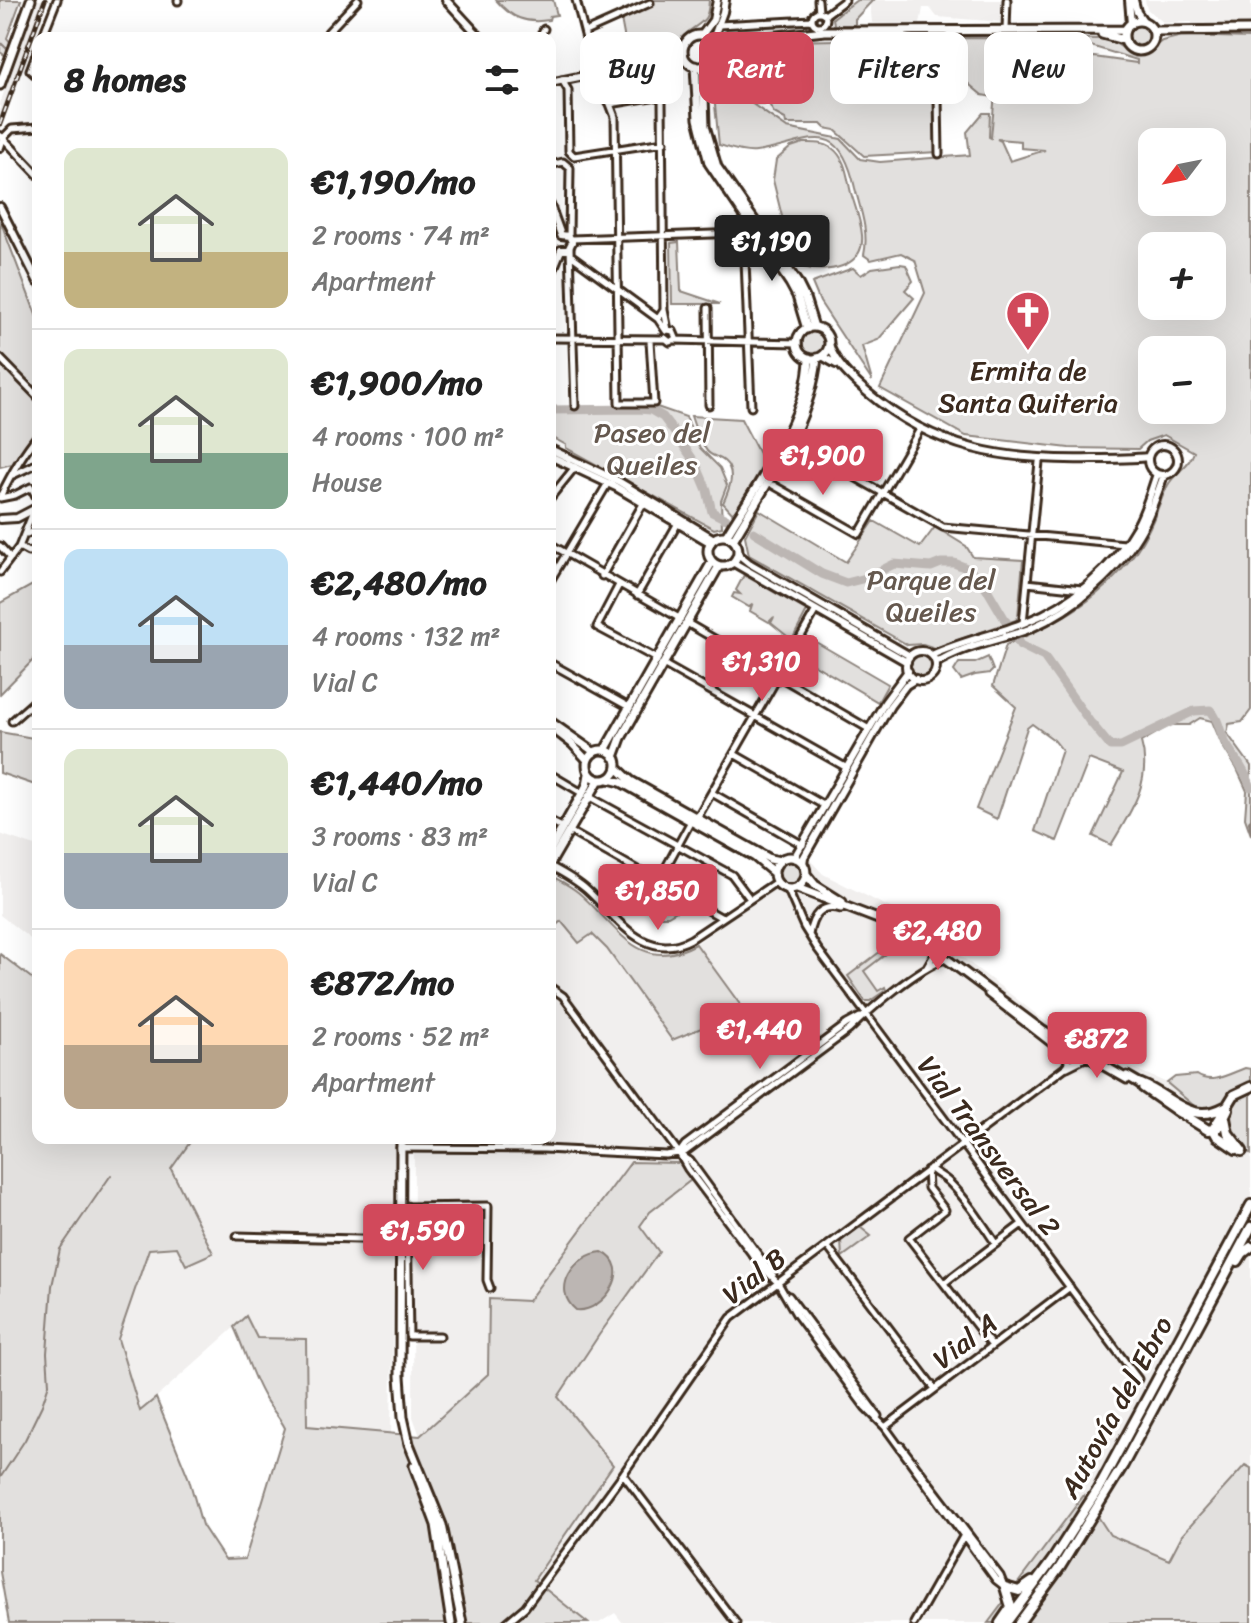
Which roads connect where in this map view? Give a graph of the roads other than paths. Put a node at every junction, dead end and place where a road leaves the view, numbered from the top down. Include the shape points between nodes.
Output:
1 (31, 0) edge
2 (57, 0) edge
3 (358, 0) edge
4 (446, 0) edge
5 (576, 0) edge
6 (717, 0) edge
7 (725, 0) edge
8 (818, 0) edge
9 (845, 0) edge
10 (1007, 0) edge
11 (1131, 0) edge
12 (650, 3) dead end
13 (824, 16) junction
14 (1144, 22) junction
15 (719, 25) junction
16 (813, 25) junction
17 (1128, 27) junction
18 (544, 29) dead end
19 (828, 31) junction
20 (1006, 31) junction
21 (1154, 31) junction
22 (44, 32) edge
23 (328, 32) dead end
24 (475, 32) edge
25 (542, 32) edge
26 (585, 32) joint
27 (704, 32) edge
28 (716, 32) edge
29 (771, 32) edge
30 (1251, 32) edge
31 (968, 35) edge
32 (699, 36) edge
33 (1124, 40) junction
34 (1155, 40) junction
35 (685, 44) joint
36 (683, 59) edge
37 (699, 64) edge
38 (695, 65) junction
39 (580, 74) edge
40 (580, 75) edge
41 (556, 79) edge
42 (556, 80) edge
43 (562, 80) junction
44 (0, 85) edge
45 (610, 104) edge
46 (662, 104) edge
47 (938, 104) edge
48 (7, 127) dead end
49 (32, 127) edge
50 (2, 137) edge
51 (664, 142) junction
52 (0, 147) edge
53 (616, 151) junction
54 (939, 154) dead end
55 (556, 164) edge
56 (32, 169) edge
57 (0, 207) edge
58 (556, 216) edge
59 (754, 231) junction
60 (567, 237) junction
61 (617, 237) junction
62 (662, 237) junction
63 (561, 250) junction
64 (570, 252) junction
65 (745, 260) dead end
66 (556, 262) edge
67 (32, 270) edge
68 (617, 289) junction
69 (708, 308) dead end
70 (664, 310) junction
71 (658, 319) junction
72 (811, 328) junction
73 (667, 331) junction
74 (556, 338) edge
75 (573, 339) junction
76 (665, 339) junction
77 (618, 340) junction
78 (674, 340) junction
79 (650, 341) junction
80 (709, 341) junction
81 (749, 341) junction
82 (798, 343) junction
83 (829, 344) junction
84 (816, 357) junction
85 (0, 358) edge
86 (32, 391) edge
87 (709, 405) dead end
88 (575, 406) dead end
89 (751, 407) dead end
90 (919, 431) junction
91 (791, 441) junction
92 (32, 442) edge
93 (556, 452) edge
94 (556, 459) edge
95 (1148, 459) junction
96 (1039, 462) junction
97 (32, 466) edge
98 (575, 467) junction
99 (1161, 474) junction
100 (12, 475) junction
101 (608, 483) junction
102 (773, 485) dead end
103 (32, 489) edge
104 (556, 491) edge
105 (883, 494) junction
106 (0, 497) edge
107 (644, 502) junction
108 (32, 510) edge
109 (32, 518) edge
110 (0, 519) edge
111 (678, 523) junction
112 (32, 532) edge
113 (26, 534) junction
114 (1032, 535) junction
115 (730, 538) junction
116 (712, 541) junction
117 (1125, 544) junction
118 (0, 546) edge
119 (19, 547) junction
120 (556, 548) edge
121 (32, 551) edge
122 (738, 554) junction
123 (565, 555) junction
124 (11, 558) junction
125 (734, 563) junction
126 (716, 564) junction
127 (556, 571) edge
128 (0, 572) edge
129 (602, 576) junction
130 (1027, 583) junction
131 (619, 585) junction
132 (1083, 589) junction
133 (637, 595) junction
134 (816, 610) junction
135 (683, 621) junction
136 (1026, 626) junction
137 (1001, 634) junction
138 (932, 655) junction
139 (909, 659) junction
140 (660, 661) junction
141 (936, 663) junction
142 (556, 666) edge
143 (908, 671) junction
144 (778, 676) junction
145 (916, 679) junction
146 (32, 703) edge
147 (629, 707) junction
148 (755, 716) junction
149 (12, 721) dead end
150 (556, 728) edge
151 (869, 729) junction
152 (556, 730) edge
153 (605, 750) junction
154 (594, 752) junction
155 (734, 754) junction
156 (614, 757) junction
157 (587, 760) junction
158 (617, 768) junction
159 (847, 768) junction
160 (589, 774) junction
161 (556, 777) edge
162 (609, 779) junction
163 (599, 780) junction
164 (712, 793) junction
165 (585, 794) junction
166 (825, 806) junction
167 (694, 820) junction
168 (556, 824) edge
169 (565, 829) junction
170 (556, 842) edge
171 (677, 845) junction
172 (803, 845) junction
173 (556, 851) edge
174 (794, 858) junction
175 (780, 861) junction
176 (803, 864) junction
177 (556, 869) edge
178 (774, 873) junction
179 (806, 874) junction
180 (658, 882) junction
181 (776, 882) junction
182 (793, 889) junction
183 (750, 899) junction
184 (849, 910) junction
185 (722, 918) junction
186 (809, 936) junction
187 (933, 949) junction
188 (946, 959) junction
189 (927, 968) junction
190 (973, 980) junction
191 (556, 991) edge
192 (1012, 1013) junction
193 (864, 1015) junction
194 (1055, 1038) junction
195 (1069, 1047) junction
196 (1087, 1057) junction
197 (1067, 1066) junction
198 (1127, 1078) junction
199 (1141, 1084) junction
200 (1251, 1088) edge
201 (1225, 1107) junction
202 (1176, 1110) junction
203 (1225, 1118) junction
204 (1213, 1129) junction
205 (400, 1144) edge
206 (516, 1144) edge
207 (962, 1144) junction
208 (400, 1148) junction
209 (516, 1148) junction
210 (1239, 1150) junction
211 (679, 1153) junction
212 (1251, 1156) edge
213 (929, 1169) junction
214 (1251, 1196) edge
215 (1251, 1205) edge
216 (402, 1207) junction
217 (1022, 1224) junction
218 (1251, 1227) edge
219 (237, 1236) dead end
220 (400, 1240) junction
221 (996, 1244) junction
222 (827, 1246) junction
223 (1251, 1247) edge
224 (1228, 1249) junction
225 (778, 1283) junction
226 (944, 1283) junction
227 (1070, 1287) junction
228 (490, 1288) dead end
229 (440, 1336) dead end
230 (992, 1346) junction
231 (1138, 1379) dead end
232 (935, 1389) junction
233 (885, 1427) junction
234 (623, 1474) junction
235 (1089, 1504) junction
236 (1088, 1524) junction
237 (964, 1533) junction
238 (1005, 1587) junction
239 (451, 1623) edge
240 (462, 1623) edge
241 (506, 1623) edge
242 (736, 1623) edge
243 (914, 1623) edge
244 (1003, 1623) edge
245 (1019, 1623) edge

1 - 44 main road
2 - 22 street
3 - 23 street
4 - 24 street
5 - 26 street
6 - 27 street
7 - 15 street
8 - 13 street
9 - 13 street
10 - 20 street
11 - 14 street
11 - 17 street
12 - 26 street
13 - 16 street via 821,26
13 - 16 street via 814,14
13 - 19 street
14 - 17 main road
14 - 21 main road
15 - 16 street
15 - 28 street
16 - 19 main road
16 - 29 main road
17 - 20 main road
17 - 33 main road
18 - 25 street
19 - 20 main road
21 - 30 main road
21 - 34 main road
30 - 34 main road
31 - 33 main road via 1101,34
32 - 35 main road
33 - 34 main road via 1137,52
35 - 38 main road via 684,54
36 - 38 street
37 - 38 main road
38 - 59 main road via 704,150 715,176
38 - 72 main road via 717,167 797,282
39 - 41 street
40 - 43 street
42 - 43 street
43 - 53 street via 568,90 571,154
45 - 53 street
46 - 51 street
47 - 54 street
48 - 50 street
49 - 50 street via 12,129
50 - 52 street
50 - 56 street
51 - 53 street
51 - 62 street
53 - 61 street
55 - 60 street via 567,163 570,168
57 - 67 street
58 - 60 street
59 - 62 street
59 - 72 main road via 792,287
60 - 61 street
60 - 63 street via 556,243
60 - 64 street
61 - 62 street
61 - 68 street
62 - 70 street
63 - 64 street
63 - 66 street
64 - 68 street
64 - 75 street
65 - 81 street
68 - 71 street
68 - 77 street
69 - 80 street
70 - 71 street
70 - 73 street
71 - 73 street
72 - 82 main road via 800,334
72 - 83 main road via 824,331
73 - 76 street
73 - 78 street via 675,333
74 - 75 street
75 - 77 street
75 - 88 street
76 - 78 street
76 - 79 street
77 - 79 street
77 - 79 street via 619,403 654,403
78 - 80 street
80 - 81 street
80 - 87 street
81 - 82 street
81 - 89 street
82 - 84 main road via 801,352
83 - 84 main road
83 - 95 street via 840,364 881,403 962,446 1038,459
84 - 90 street via 837,365 877,404
84 - 91 main road via 807,409
84 - 115 main road via 800,408
85 - 86 street
90 - 96 street via 980,454
90 - 105 street
91 - 105 street
91 - 115 main road
92 - 100 street
93 - 116 street via 618,481
94 - 98 street
95 - 96 street
95 - 99 street via 1153,471
95 - 99 street via 1160,445 1172,448 1176,467
96 - 114 street
97 - 100 street
98 - 101 street
98 - 104 street
99 - 117 street
99 - 136 street via 1143,527 1108,574 1082,597
100 - 106 street
101 - 107 street
101 - 123 street
102 - 105 street via 859,534
103 - 106 street
105 - 114 street via 943,527
107 - 111 street
107 - 129 street
108 - 110 street
109 - 113 street
111 - 116 street
111 - 133 street
112 - 113 street
113 - 119 street
114 - 117 street
114 - 130 street
115 - 116 main road
115 - 122 main road
116 - 126 main road via 708,552
117 - 132 street
118 - 124 street
119 - 121 street
119 - 124 street
120 - 123 street
122 - 125 main road
122 - 139 street
123 - 127 street
123 - 129 street
124 - 128 street
125 - 126 main road
125 - 134 street
126 - 135 main road
129 - 131 street
130 - 132 street
130 - 136 street
131 - 133 street
131 - 140 street via 597,627
132 - 136 street
133 - 135 street
134 - 139 street
134 - 144 street
135 - 140 main road
135 - 144 street
136 - 137 street
137 - 138 street
137 - 141 street
138 - 139 street via 919,651
138 - 141 street
139 - 143 street
140 - 147 main road
140 - 148 street
140 - 156 main road
141 - 145 street via 932,676
142 - 147 street
143 - 145 street
143 - 151 street
144 - 148 street
144 - 151 street
145 - 176 street via 890,706
146 - 149 street
147 - 153 main road
148 - 155 street
148 - 159 street
150 - 154 street
151 - 159 street
152 - 157 street
153 - 154 main road
153 - 156 main road
154 - 157 main road
155 - 164 street
155 - 166 street
156 - 158 main road
157 - 160 main road
158 - 162 main road
158 - 167 main road via 626,779
159 - 166 street
160 - 163 main road
160 - 165 main road
161 - 165 street
162 - 163 main road
162 - 167 main road
163 - 165 main road
164 - 167 street
164 - 172 street
165 - 169 main road
165 - 171 street
166 - 172 street
167 - 171 street
167 - 175 main road
167 - 178 main road
168 - 169 street
169 - 170 main road
169 - 173 main road
169 - 180 street
171 - 180 street
171 - 183 street via 732,875
172 - 174 street
174 - 175 main road
174 - 176 main road
175 - 178 main road
176 - 179 main road
177 - 185 street via 647,944 683,944
178 - 181 main road
179 - 182 main road
179 - 198 main road via 842,902 924,937 1039,1023
180 - 185 street
181 - 182 main road
181 - 183 street
182 - 184 main road via 808,890
182 - 186 street, Vial Transversal 2
183 - 185 street
184 - 186 street via 820,910
184 - 187 main road via 909,931
186 - 193 street, Vial Transversal 2
187 - 188 main road
187 - 189 street
188 - 189 street
188 - 190 main road
189 - 193 street
190 - 192 street
190 - 194 main road
191 - 211 street
192 - 194 main road
192 - 197 street via 1065,1054
193 - 207 street, Vial Transversal 2
193 - 211 street
194 - 195 main road
195 - 196 main road
195 - 197 main road via 1073,1054
196 - 197 main road
196 - 198 main road
197 - 207 street, Vial B
198 - 199 main road
198 - 202 main road
199 - 201 highway via 1193,1113
199 - 204 main road
200 - 201 highway via 1234,1095
200 - 203 highway via 1232,1102
201 - 204 highway
202 - 204 highway
202 - 210 main road
203 - 204 highway
203 - 210 highway
204 - 210 highway
205 - 208 main road
206 - 209 street
207 - 213 street, Vial B
207 - 217 street, Vial Transversal 2
208 - 209 street
208 - 216 main road
209 - 211 street
210 - 212 main road
211 - 225 street
213 - 221 street, Vial Transversal 2 via 953,1186
213 - 222 street, Vial B
213 - 226 street via 928,1188 945,1210 909,1238
214 - 224 highway
215 - 224 highway, Autovía del Ebro
216 - 220 main road
216 - 228 street via 488,1206
216 - 229 street via 409,1336
217 - 221 street
217 - 227 street, Vial Transversal 2
218 - 236 highway, Autovía del Ebro
219 - 220 street
220 - 239 main road via 400,1417 436,1525
220 - 240 main road via 403,1417 442,1525
221 - 226 street
222 - 225 street, Vial B
222 - 232 street
223 - 236 highway via 1243,1253 1115,1488
224 - 235 highway, Autovía del Ebro
225 - 233 street via 865,1407
225 - 234 street, Vial B via 731,1318
226 - 230 street
227 - 230 street, Vial A
227 - 231 street, Vial Transversal 2
230 - 232 street, Vial A
232 - 233 street, Vial A
233 - 237 street
234 - 241 street, Vial B via 525,1607
234 - 242 street
235 - 238 highway via 1028,1586 1019,1591
235 - 244 highway, Autovía del Ebro
236 - 245 highway, Autovía del Ebro
237 - 238 street
237 - 243 street
238 - 244 highway via 1011,1607

